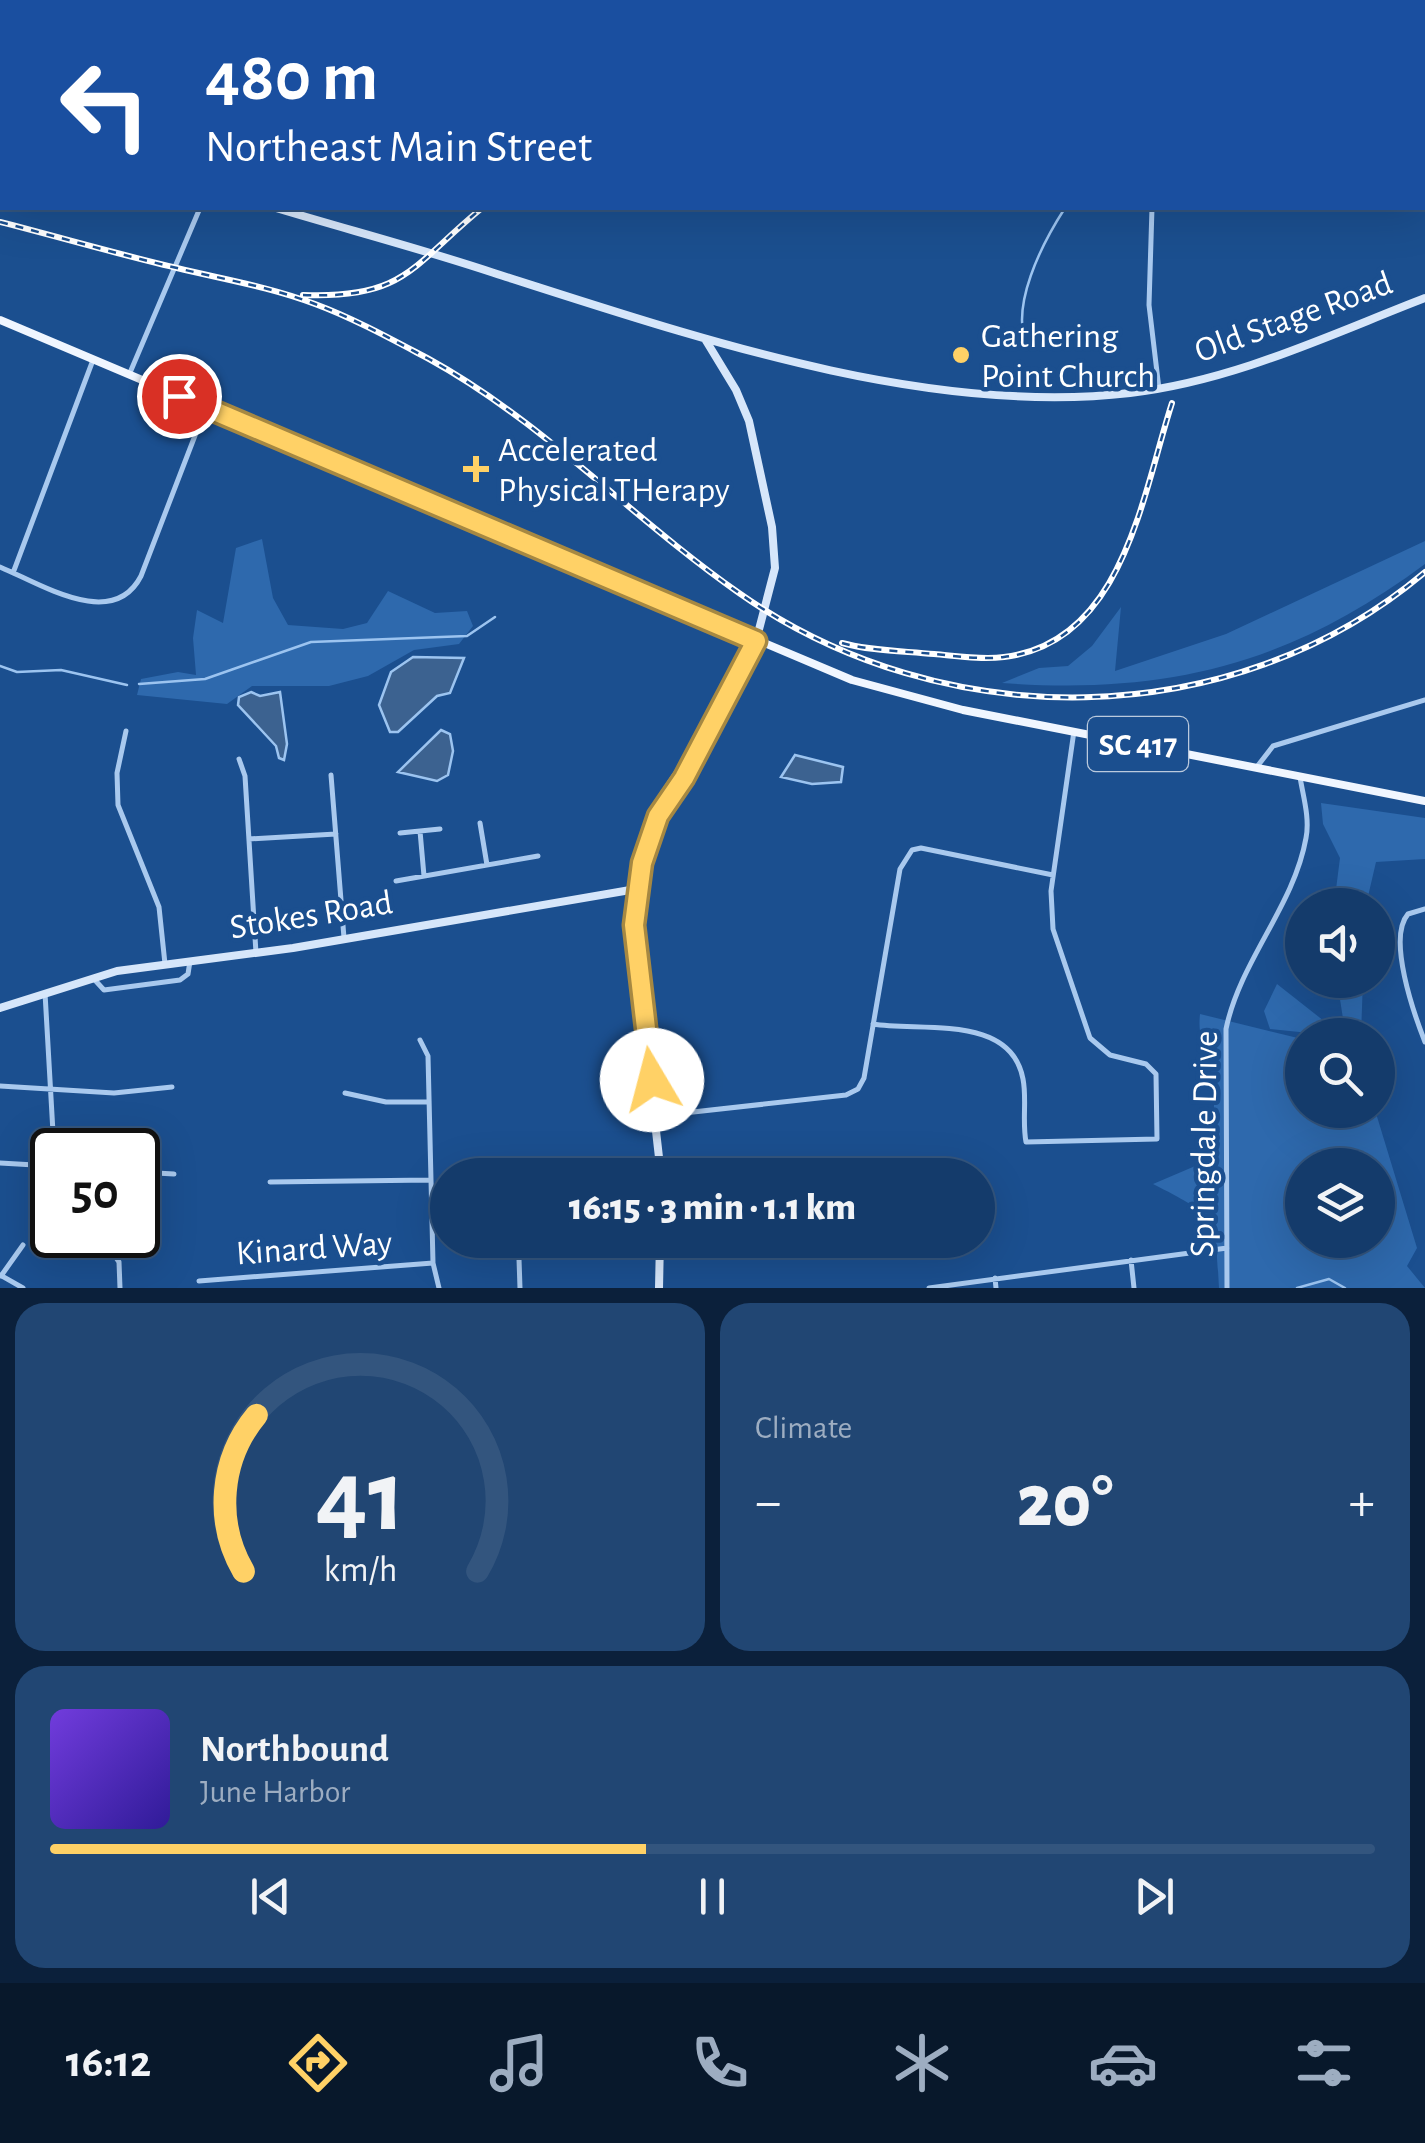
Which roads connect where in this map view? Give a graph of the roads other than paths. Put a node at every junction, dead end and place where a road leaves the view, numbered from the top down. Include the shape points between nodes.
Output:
1 (199, 210) edge
2 (283, 210) edge
3 (1152, 210) edge
4 (1425, 298) edge
5 (0, 320) edge
6 (705, 339) junction
7 (94, 359) junction
8 (129, 375) junction
9 (1159, 388) junction
10 (206, 407) junction
11 (0, 568) edge
12 (13, 573) junction
13 (756, 641) junction
14 (1425, 700) edge
15 (126, 731) dead end
16 (1074, 731) junction
17 (239, 759) dead end
18 (1256, 768) junction
19 (331, 775) dead end
20 (1300, 776) junction
21 (1425, 801) edge
22 (480, 824) dead end
23 (440, 829) dead end
24 (420, 831) junction
25 (400, 833) dead end
26 (336, 834) junction
27 (248, 839) junction
28 (538, 856) dead end
29 (488, 866) junction
30 (1053, 875) junction
31 (424, 876) junction
32 (396, 880) dead end
33 (636, 889) junction
34 (1425, 909) edge
35 (344, 938) junction
36 (256, 953) junction
37 (190, 961) junction
38 (165, 964) junction
39 (92, 976) junction
40 (45, 991) junction
41 (0, 1008) edge
42 (873, 1024) junction
43 (420, 1040) dead end
44 (1425, 1042) edge
45 (0, 1086) edge
46 (172, 1088) dead end
47 (50, 1091) junction
48 (345, 1093) dead end
49 (429, 1102) junction
50 (657, 1116) junction
51 (53, 1128) edge
52 (660, 1158) edge
53 (0, 1163) edge
54 (30, 1165) edge
55 (160, 1173) edge
56 (174, 1174) dead end
57 (430, 1180) joint
58 (270, 1182) dead end
59 (22, 1245) dead end
60 (1227, 1248) junction
61 (116, 1258) edge
62 (432, 1258) edge
63 (660, 1258) edge
64 (519, 1259) dead end
65 (1131, 1260) junction
66 (432, 1262) junction
67 (0, 1276) edge
68 (995, 1278) junction
69 (199, 1280) dead end
70 (23, 1288) edge
71 (120, 1288) edge
72 (439, 1288) edge
73 (520, 1288) edge
74 (659, 1288) edge
75 (929, 1288) edge
76 (996, 1288) edge
77 (1134, 1288) edge
78 (1227, 1288) edge

1 - 8 street
2 - 6 street, Old Stage Road
3 - 9 street via 1149,305
4 - 9 street, Old Stage Road via 1252,365
5 - 7 main road
6 - 9 street, Old Stage Road via 856,374 975,391 1054,396
6 - 13 street via 745,411 772,527 775,568
7 - 8 main road
7 - 12 street
8 - 10 main road
10 - 12 street via 141,576 128,594 94,603
10 - 13 main road
11 - 12 street
13 - 16 main road, SC 417 via 892,693
13 - 33 street via 661,798
14 - 18 street via 1273,746
15 - 38 street via 118,806 159,907
16 - 18 main road, SC 417
16 - 30 street
17 - 27 street
18 - 20 main road, SC 417
19 - 26 street
20 - 21 main road, SC 417
20 - 60 street, Springdale Drive via 1303,851 1226,1030
22 - 29 street
23 - 24 street
24 - 25 street
24 - 31 street
26 - 27 street
26 - 35 street
27 - 36 street
28 - 29 street
29 - 31 street
30 - 42 street via 921,848 909,852 900,869
30 - 42 street via 1052,923 1084,1028 1104,1051 1154,1070 1154,1141 1026,1142 1024,1078 1000,1042 974,1031
31 - 32 street
33 - 35 street, Stokes Road
33 - 50 street via 635,951
34 - 44 street via 1408,914 1399,934
35 - 36 street, Stokes Road
36 - 37 street, Stokes Road
37 - 38 street, Stokes Road
37 - 39 street via 180,980 104,990
38 - 39 street, Stokes Road
39 - 40 street, Stokes Road
40 - 41 street, Stokes Road
40 - 47 street
42 - 50 street via 864,1078 848,1094
43 - 49 street via 428,1056
45 - 47 street
46 - 47 street
47 - 51 street
48 - 49 street
49 - 57 street
50 - 52 street
53 - 54 street
55 - 56 street
57 - 58 street
59 - 67 street
60 - 65 street
60 - 78 street, Springdale Drive
61 - 71 street
62 - 66 street
63 - 74 street
64 - 73 street
65 - 68 street
65 - 77 street
66 - 69 street, Kinard Way
66 - 72 street
67 - 70 street
68 - 75 street
68 - 76 street

